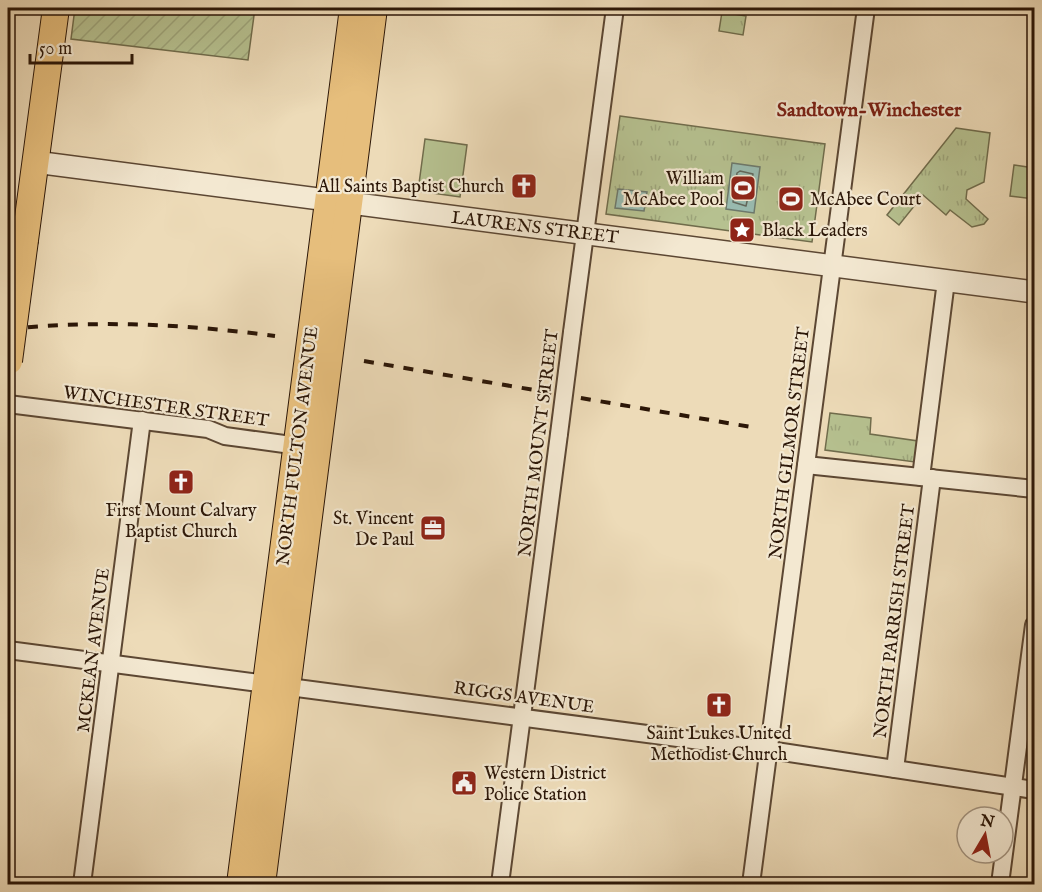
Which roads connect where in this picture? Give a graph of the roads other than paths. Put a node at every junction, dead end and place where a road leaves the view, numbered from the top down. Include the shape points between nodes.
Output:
1 (56, 8) edge
2 (353, 8) edge
3 (374, 8) edge
4 (615, 8) edge
5 (866, 8) edge
6 (35, 162) junction
7 (339, 202) junction
8 (585, 233) junction
9 (832, 266) junction
10 (946, 281) junction
11 (1035, 292) edge
12 (8, 367) edge
13 (8, 404) edge
14 (142, 420) junction
15 (307, 447) junction
16 (806, 465) junction
17 (926, 478) junction
18 (1035, 489) edge
19 (1035, 625) edge
20 (8, 650) edge
21 (110, 664) junction
22 (277, 685) junction
23 (523, 717) junction
24 (769, 750) junction
25 (895, 769) junction
26 (1013, 787) junction
27 (1035, 790) edge
28 (82, 885) edge
29 (240, 885) edge
30 (262, 885) edge
31 (500, 885) edge
32 (751, 885) edge
33 (1000, 885) edge

1 - 6 main road
2 - 7 main road, NORTH FULTON AVENUE
3 - 7 main road, NORTH FULTON AVENUE
4 - 8 street, NORTH MOUNT STREET
5 - 9 street, NORTH GILMOR STREET
6 - 7 street, LAURENS STREET
6 - 12 main road, bridge
7 - 8 street, LAURENS STREET
7 - 15 main road, NORTH FULTON AVENUE
8 - 9 street, LAURENS STREET
8 - 23 street, NORTH MOUNT STREET, bridge
9 - 10 street, LAURENS STREET
9 - 16 street, NORTH GILMOR STREET
10 - 11 street, LAURENS STREET
10 - 17 street, NORTH PARRISH STREET
13 - 14 street, WINCHESTER STREET
14 - 15 street, WINCHESTER STREET
14 - 21 street, MCKEAN AVENUE
15 - 22 main road, NORTH FULTON AVENUE
16 - 17 street
16 - 24 street, NORTH GILMOR STREET
17 - 18 street
17 - 25 street, NORTH PARRISH STREET
19 - 26 street
20 - 21 street, RIGGS AVENUE
21 - 22 street, RIGGS AVENUE
21 - 28 street, MCKEAN AVENUE
22 - 23 street, RIGGS AVENUE
22 - 29 main road, NORTH FULTON AVENUE
22 - 30 main road, NORTH FULTON AVENUE
23 - 24 street, RIGGS AVENUE
23 - 31 street, NORTH MOUNT STREET
24 - 25 street, RIGGS AVENUE
24 - 32 street, NORTH GILMOR STREET
25 - 26 street, RIGGS AVENUE
26 - 27 street, RIGGS AVENUE
26 - 33 street

